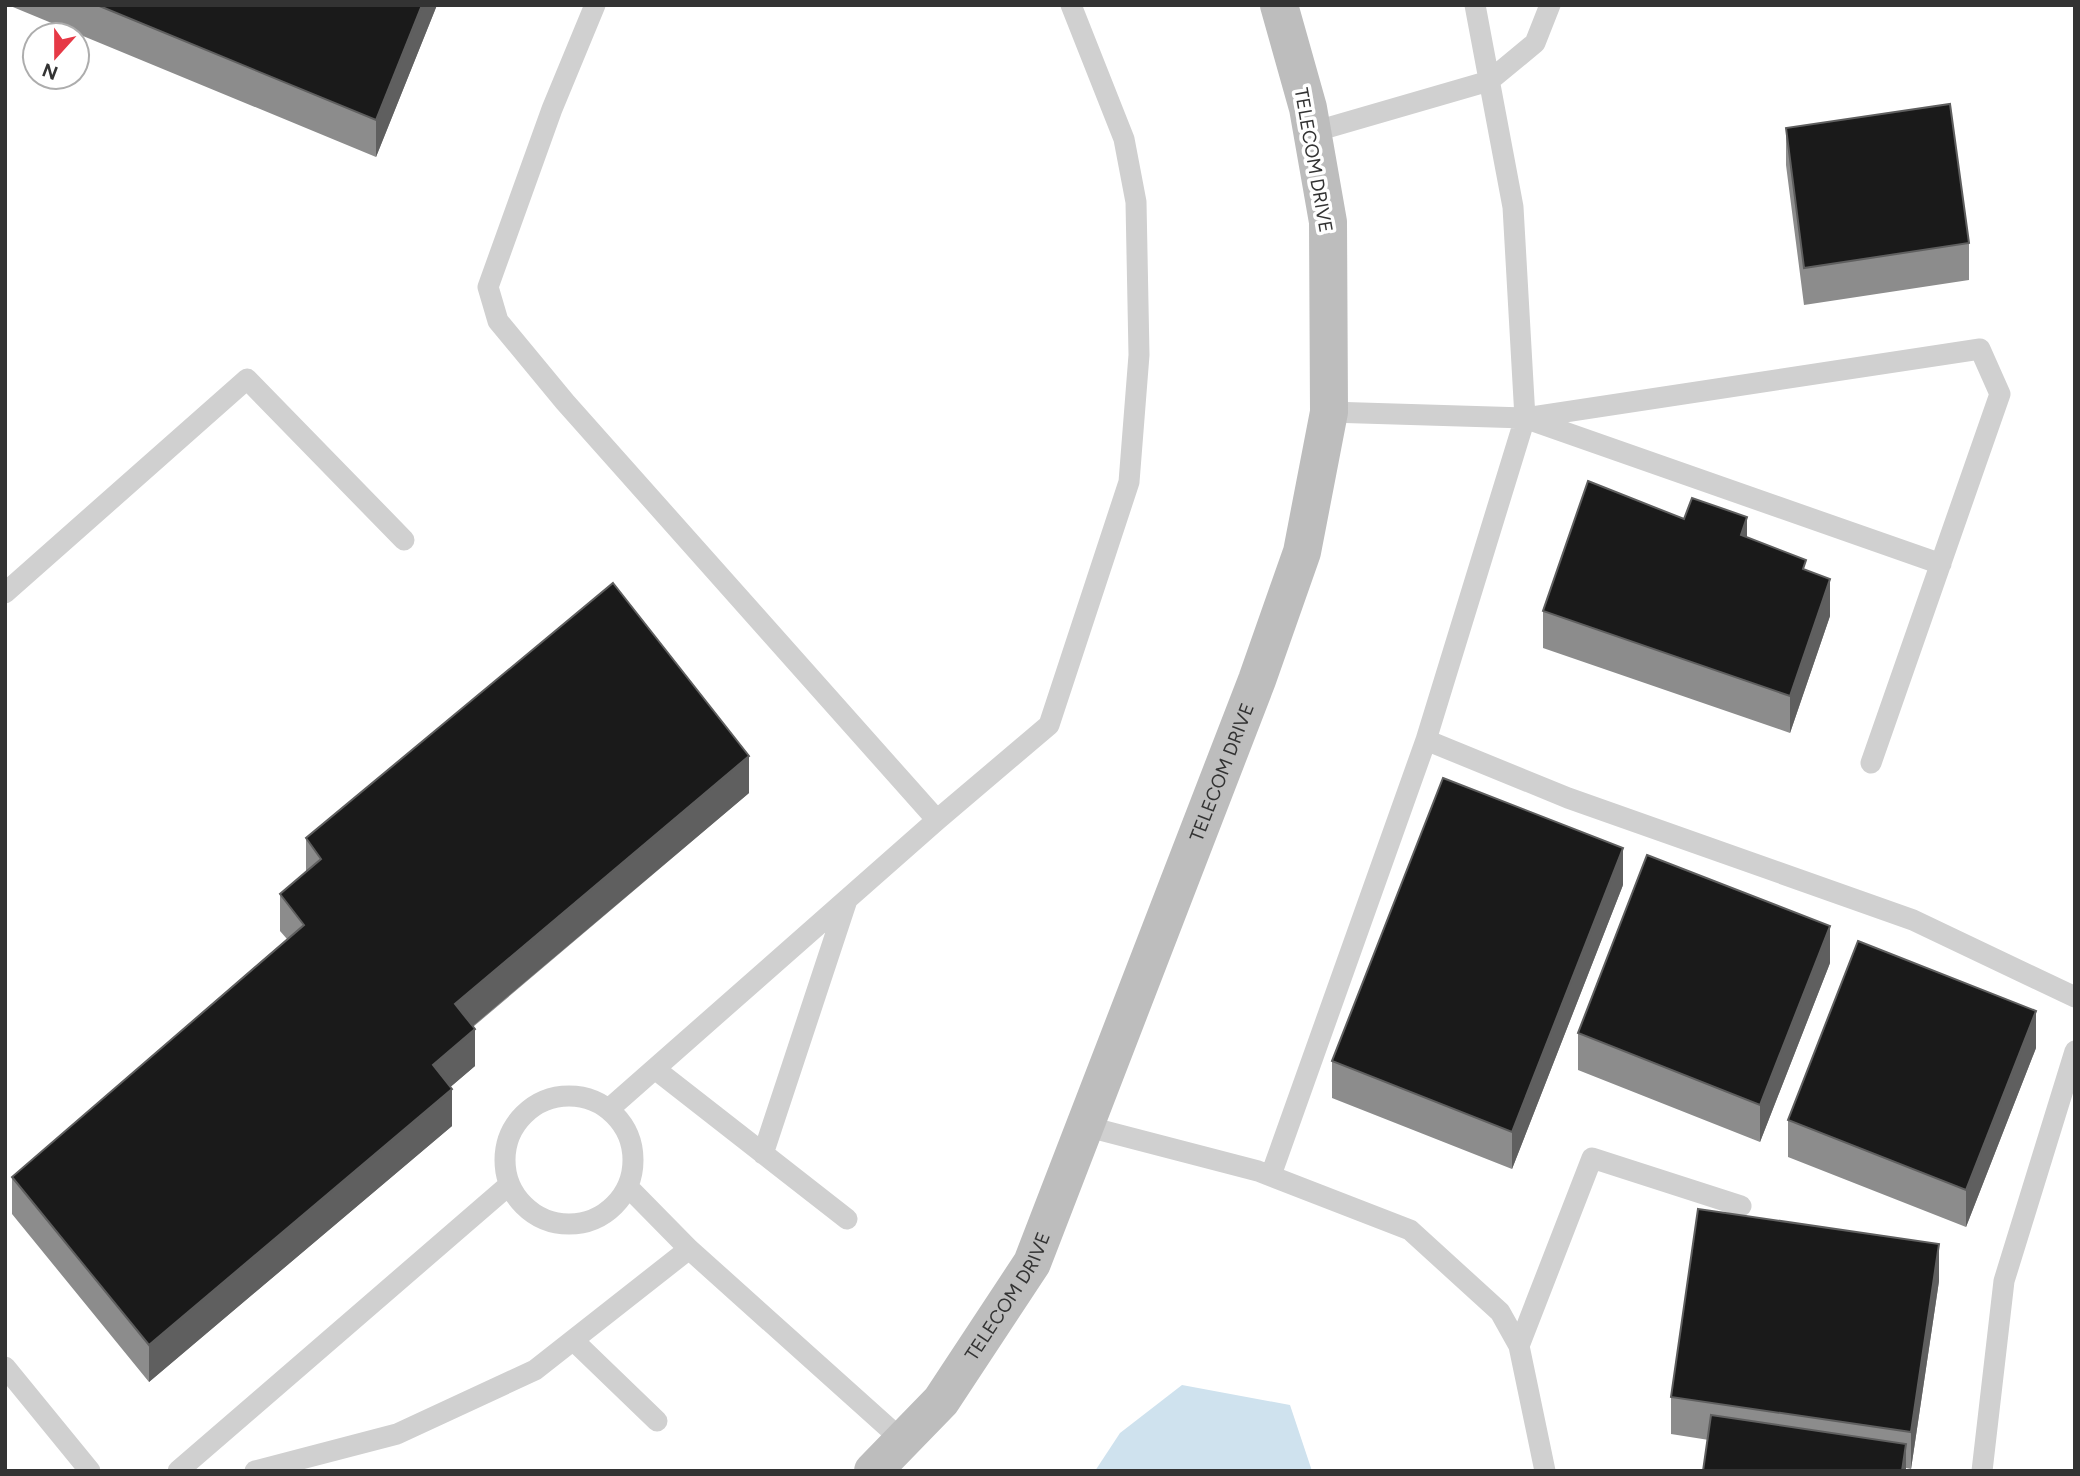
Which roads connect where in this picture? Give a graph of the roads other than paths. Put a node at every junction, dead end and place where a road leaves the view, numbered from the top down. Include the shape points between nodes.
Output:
1 (595, 5) edge
2 (1071, 5) edge
3 (1279, 5) edge
4 (1475, 5) edge
5 (1550, 5) edge
6 (1489, 81) junction
7 (1313, 132) junction
8 (1329, 412) junction
9 (1525, 418) junction
10 (404, 540) dead end
11 (1941, 564) junction
12 (5, 593) edge
13 (1426, 740) junction
14 (1871, 763) dead end
15 (937, 820) junction
16 (847, 899) junction
17 (2075, 997) edge
18 (2075, 1051) edge
19 (655, 1069) junction
20 (609, 1109) junction
21 (1085, 1126) junction
22 (763, 1154) junction
23 (1270, 1175) junction
24 (509, 1185) junction
25 (628, 1187) junction
26 (1741, 1206) dead end
27 (847, 1219) dead end
28 (689, 1249) junction
29 (573, 1340) junction
30 (1519, 1346) junction
31 (5, 1367) edge
32 (657, 1421) dead end
33 (903, 1441) junction
34 (90, 1471) edge
35 (177, 1471) edge
36 (255, 1471) edge
37 (873, 1471) edge
38 (1545, 1471) edge
39 (1982, 1471) edge

1 - 15 lane via 488,287 498,321
2 - 15 lane via 1124,139 1136,202 1139,355 1129,482 1049,725
3 - 7 street, TELECOM DRIVE
4 - 6 lane
5 - 6 lane via 1535,43
6 - 7 lane
6 - 9 lane via 1513,207
7 - 8 street, TELECOM DRIVE via 1328,222
8 - 9 lane
8 - 21 street, TELECOM DRIVE via 1302,552
9 - 11 lane
9 - 11 lane via 1980,349 2000,394
9 - 13 lane
10 - 12 lane via 247,379
11 - 14 lane
13 - 17 lane via 1568,798 1913,920
13 - 23 lane
15 - 16 lane
16 - 19 lane
16 - 22 lane
18 - 39 lane via 2004,1281
19 - 20 lane
19 - 22 lane
20 - 24 lane via 569,1095 548,1098 530,1108 514,1124 506,1143
20 - 25 lane via 632,1145
21 - 23 lane
21 - 33 street, TELECOM DRIVE via 1032,1262 941,1401
22 - 27 lane
23 - 30 lane via 1410,1230 1500,1312
24 - 25 lane via 520,1203 537,1216 578,1224 599,1217
24 - 35 lane
25 - 28 lane
26 - 30 lane via 1592,1158
28 - 29 lane
28 - 33 lane
29 - 32 lane
29 - 36 lane via 535,1370 397,1434
30 - 38 lane
31 - 34 lane
33 - 37 street, TELECOM DRIVE

